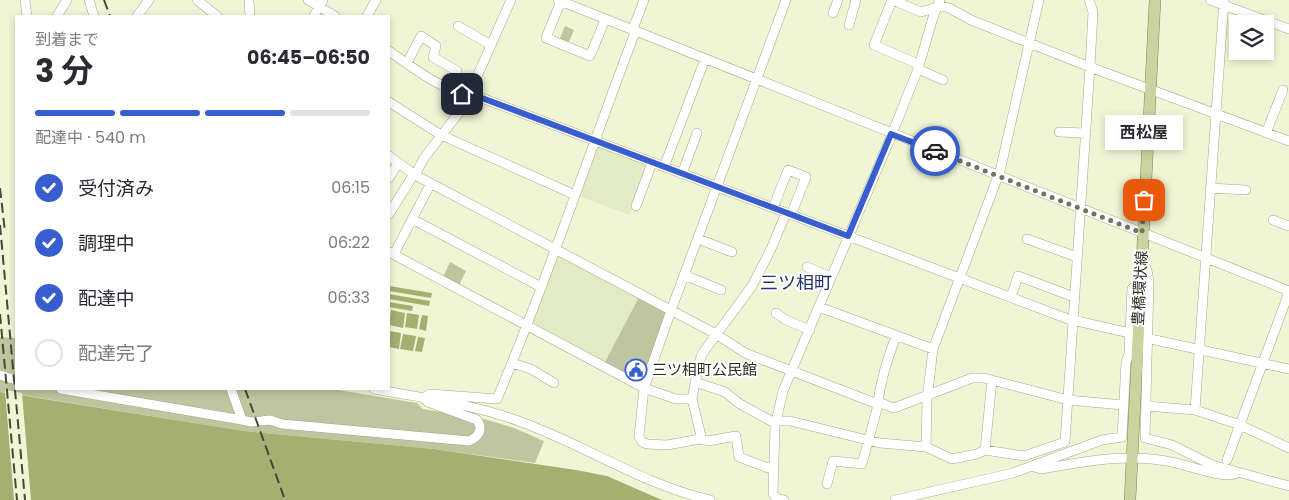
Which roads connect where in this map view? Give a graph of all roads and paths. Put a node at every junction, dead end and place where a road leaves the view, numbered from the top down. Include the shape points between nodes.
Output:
1 (25, 0) edge
2 (67, 0) edge
3 (89, 0) edge
4 (149, 0) edge
5 (197, 0) edge
6 (249, 0) edge
7 (308, 0) edge
8 (376, 0) edge
9 (511, 0) edge
10 (644, 0) edge
11 (786, 0) edge
12 (838, 0) edge
13 (856, 0) edge
14 (893, 0) edge
15 (1039, 0) edge
16 (1089, 0) edge
17 (1155, 0) edge
18 (1210, 0) edge
19 (559, 1) edge
20 (1223, 2) edge
21 (321, 3) edge
22 (571, 3) edge
23 (938, 4) edge
24 (833, 13) dead end
25 (27, 15) edge
26 (58, 15) edge
27 (94, 15) edge
28 (138, 15) edge
29 (216, 15) edge
30 (250, 15) edge
31 (315, 15) edge
32 (334, 15) edge
33 (368, 15) edge
34 (605, 20) junction
35 (849, 24) dead end
36 (458, 26) dead end
37 (1289, 29) edge
38 (635, 31) junction
39 (1029, 43) junction
40 (491, 45) junction
41 (390, 52) edge
42 (705, 59) junction
43 (407, 63) junction
44 (918, 66) junction
45 (1090, 67) junction
46 (757, 80) junction
47 (943, 80) dead end
48 (449, 89) junction
49 (1150, 90) junction
50 (1283, 90) dead end
51 (470, 95) junction
52 (390, 103) edge
53 (1215, 114) junction
54 (1059, 132) dead end
55 (697, 133) dead end
56 (1086, 133) junction
57 (1266, 133) junction
58 (891, 134) junction
59 (441, 135) junction
60 (594, 141) junction
61 (1289, 141) edge
62 (390, 157) edge
63 (398, 163) junction
64 (652, 163) junction
65 (664, 167) junction
66 (414, 174) junction
67 (682, 174) junction
68 (390, 176) edge
69 (999, 176) junction
70 (431, 183) junction
71 (717, 187) junction
72 (1210, 188) junction
73 (1246, 190) dead end
74 (575, 195) junction
75 (636, 206) dead end
76 (772, 208) junction
77 (1081, 209) junction
78 (390, 212) edge
79 (788, 214) junction
80 (412, 219) junction
81 (1273, 220) dead end
82 (1289, 226) edge
83 (1142, 233) junction
84 (848, 236) junction
85 (698, 239) junction
86 (1027, 239) dead end
87 (554, 249) junction
88 (732, 252) dead end
89 (391, 253) edge
90 (1078, 257) junction
91 (1206, 258) junction
92 (1141, 259) junction
93 (807, 267) dead end
94 (684, 275) junction
95 (832, 277) junction
96 (960, 278) junction
97 (1141, 278) junction
98 (541, 287) junction
99 (720, 290) dead end
100 (1289, 292) edge
101 (1011, 297) junction
102 (1074, 298) junction
103 (819, 307) junction
104 (672, 310) junction
105 (776, 313) dead end
106 (1073, 321) junction
107 (526, 325) junction
108 (810, 330) junction
109 (1130, 333) junction
110 (716, 334) junction
111 (896, 336) junction
112 (1146, 338) junction
113 (933, 349) junction
114 (1199, 349) junction
115 (512, 363) junction
116 (1262, 364) junction
117 (1289, 369) edge
118 (792, 372) junction
119 (0, 375) edge
120 (15, 380) edge
121 (992, 380) junction
122 (695, 382) junction
123 (554, 383) dead end
124 (644, 388) junction
125 (67, 390) edge
126 (231, 390) edge
127 (379, 390) edge
128 (928, 394) junction
129 (423, 398) junction
130 (692, 400) junction
131 (1068, 400) junction
132 (878, 404) junction
133 (1123, 405) junction
134 (1146, 406) junction
135 (1195, 410) junction
136 (242, 420) junction
137 (775, 420) junction
138 (1240, 425) junction
139 (702, 440) junction
140 (868, 440) junction
141 (926, 446) junction
142 (1289, 448) edge
143 (985, 450) junction
144 (1132, 459) junction
145 (1227, 460) dead end
146 (1032, 466) junction
147 (773, 467) junction
148 (1239, 472) junction
149 (827, 484) dead end
150 (1289, 486) edge
151 (710, 500) edge
152 (784, 500) edge
153 (895, 500) edge
154 (1130, 500) edge

1 - 25 street
2 - 26 street
3 - 27 street
4 - 28 street
5 - 29 street
6 - 30 street
7 - 21 street
8 - 33 street
9 - 40 street
10 - 38 street
11 - 46 street
12 - 24 street
13 - 35 street
14 - 23 street via 922,12
14 - 44 street via 874,45
15 - 39 street
16 - 45 street via 1093,12
17 - 49 main road, 豊橋環状線
18 - 20 street
19 - 22 street
19 - 34 street via 546,38 590,56
20 - 37 street
20 - 53 street
21 - 31 street
21 - 32 street
22 - 34 street
23 - 39 street
23 - 44 street
34 - 38 street
36 - 40 street
38 - 42 street
38 - 60 street
39 - 45 street
39 - 69 street
40 - 51 street
41 - 43 street
42 - 46 street
42 - 65 street
43 - 48 street
43 - 48 street via 421,36 436,46 433,57 457,71
44 - 47 street
44 - 58 street
45 - 49 street
45 - 56 street
46 - 58 street
46 - 71 street
48 - 51 street
49 - 53 street
49 - 83 main road, 豊橋環状線
50 - 57 street
51 - 59 street
51 - 60 street
52 - 59 street
53 - 57 street
53 - 72 street
54 - 56 street
55 - 67 street
56 - 77 street
57 - 61 street
58 - 69 street
58 - 84 street
59 - 66 street
59 - 74 street
60 - 64 street
60 - 74 street
62 - 63 street
63 - 66 street
63 - 68 street
64 - 65 street
64 - 75 street
65 - 67 street
66 - 70 street
66 - 78 street
67 - 71 street
69 - 77 street
69 - 96 street
70 - 80 street
70 - 87 street
71 - 76 street
71 - 85 street
72 - 73 street
72 - 91 street
74 - 87 street
76 - 79 street
76 - 79 street via 788,170 806,177
77 - 83 street
77 - 90 street
79 - 84 street
79 - 110 street via 752,286
80 - 89 street
80 - 98 street
81 - 82 street
83 - 91 street
83 - 92 main road, 豊橋環状線
84 - 95 street
84 - 96 street
85 - 88 street
85 - 94 street
86 - 90 street
87 - 98 street
87 - 104 street
89 - 107 street
90 - 102 street
91 - 100 street
91 - 114 street
92 - 97 main road, 豊橋環状線
92 - 112 street via 1149,282
93 - 95 street
94 - 99 street
94 - 104 street
95 - 103 street
96 - 101 street
96 - 113 street
97 - 109 street via 1132,288
97 - 144 main road, 豊橋環状線
98 - 107 street
100 - 116 street
101 - 102 street via 1018,276
101 - 106 street
102 - 106 street
103 - 108 street
103 - 111 street
104 - 110 street
104 - 124 street
105 - 108 street
106 - 109 street
106 - 131 street
107 - 115 street
107 - 124 street
108 - 118 street
109 - 133 street
110 - 118 street via 745,353
110 - 122 street via 702,354
111 - 113 street
111 - 132 street via 886,364
112 - 114 street
112 - 134 street
113 - 128 street
114 - 116 street
114 - 135 street
115 - 123 street via 531,369
115 - 129 street via 497,399 430,394
116 - 117 street
116 - 138 street
118 - 132 street
118 - 137 street
119 - 120 street
121 - 128 street via 972,378
121 - 131 street
121 - 143 street
122 - 130 street
122 - 137 street via 725,392 760,416
124 - 130 street via 676,399
124 - 139 street via 639,436 642,442 667,444
125 - 136 street
126 - 136 street
127 - 129 street
128 - 132 street via 894,408
128 - 141 street
129 - 136 street via 476,420 481,430 469,441 282,424 270,420
129 - 151 street via 482,409 521,422 673,489
130 - 139 street
131 - 133 street
131 - 143 street via 1064,442 1024,456
132 - 140 street
133 - 146 street via 1122,437 1102,440
134 - 135 street
134 - 148 street via 1145,438 1172,445 1212,465
135 - 138 street
137 - 140 street via 790,420
137 - 147 street
138 - 142 street
138 - 145 street
139 - 147 street via 736,436 738,457
140 - 141 street
140 - 149 street via 862,464 833,461
141 - 143 street via 952,459
144 - 146 street via 1112,458 1041,470
144 - 148 street via 1170,461 1232,476
144 - 154 main road, 豊橋環状線
146 - 153 street
147 - 152 street via 774,496
148 - 150 street

